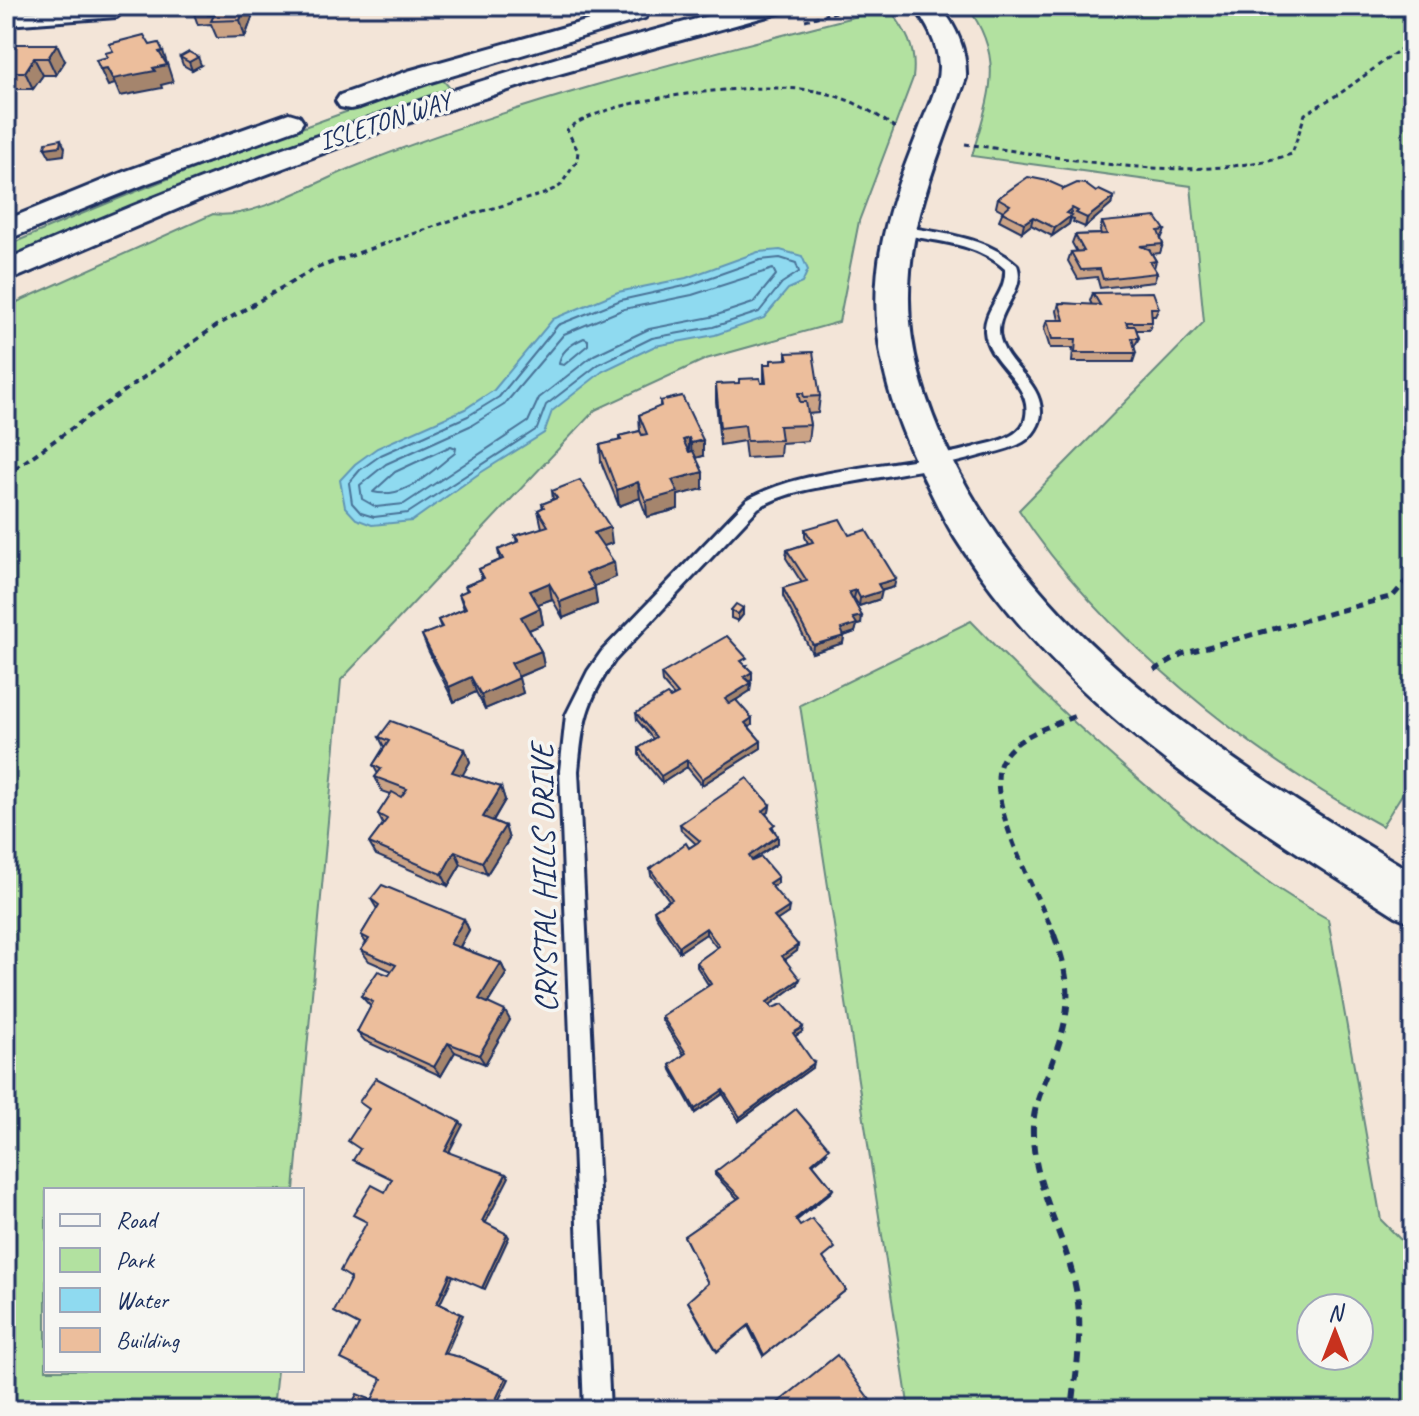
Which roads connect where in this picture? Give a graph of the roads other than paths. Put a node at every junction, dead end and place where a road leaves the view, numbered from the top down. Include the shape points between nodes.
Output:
1 (665, 6) edge
2 (777, 6) edge
3 (927, 6) edge
4 (110, 13) dead end
5 (6, 19) edge
6 (901, 230) junction
7 (6, 231) edge
8 (6, 272) edge
9 (935, 462) junction
10 (1413, 900) edge
11 (597, 1410) edge

1 - 7 main road, ISLETON WAY via 508,49 320,111
2 - 8 main road, ISLETON WAY via 557,66 373,124 245,170
3 - 6 main road via 945,32 952,78
4 - 5 street
6 - 9 main road via 893,275 894,337 911,414
6 - 9 lane, CRYSTAL HILLS DRIVE via 982,248 1012,268 1012,286 990,323 993,344 1021,380 1035,411 1024,434 1009,442
9 - 10 main road via 973,534 1004,577 1115,693 1222,778
9 - 11 lane, CRYSTAL HILLS DRIVE via 759,499 608,656 575,715 569,771

